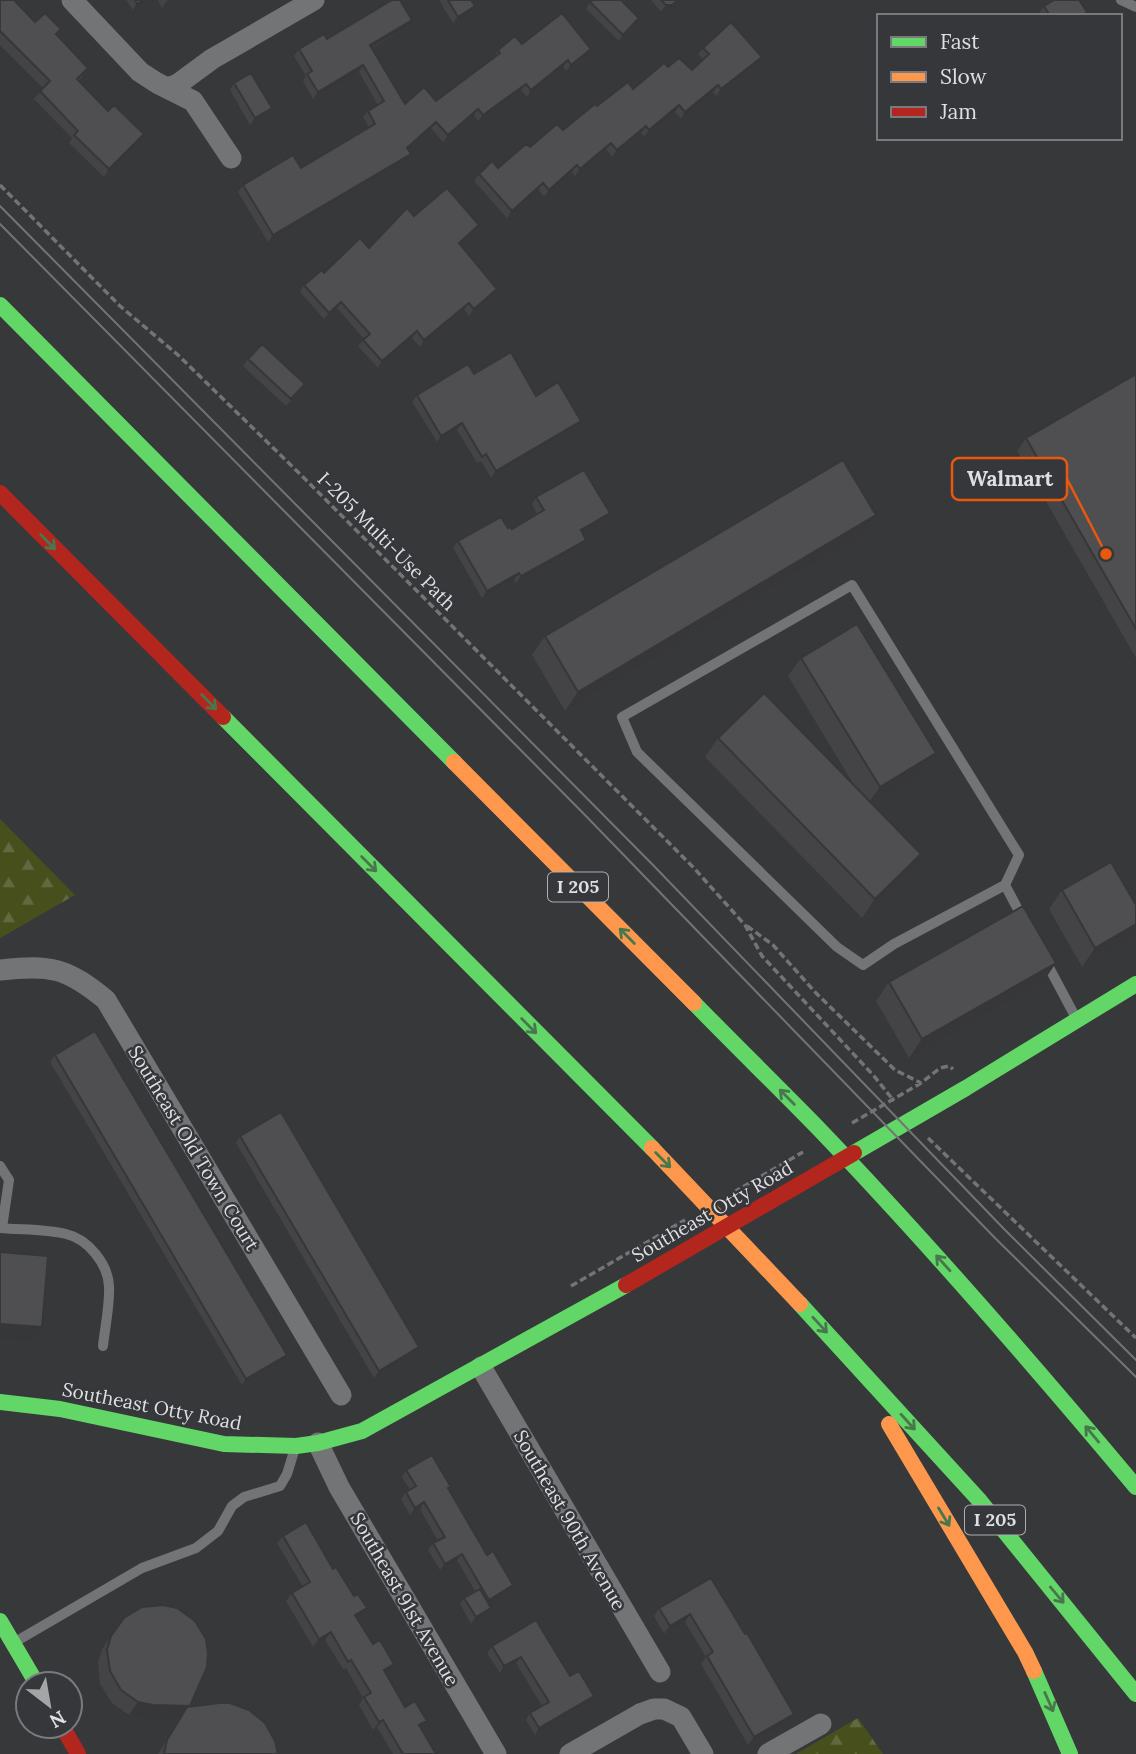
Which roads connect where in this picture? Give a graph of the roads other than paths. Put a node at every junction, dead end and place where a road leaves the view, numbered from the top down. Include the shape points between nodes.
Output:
1 (72, 0) edge
2 (314, 0) edge
3 (1121, 0) edge
4 (1136, 7) edge
5 (167, 88) junction
6 (231, 158) dead end
7 (0, 305) edge
8 (0, 493) edge
9 (1005, 885) junction
10 (1029, 930) edge
11 (1041, 953) edge
12 (0, 970) edge
13 (1136, 984) edge
14 (1077, 1021) junction
15 (0, 1166) edge
16 (1, 1228) edge
17 (103, 1346) dead end
18 (846, 1353) junction
19 (481, 1367) junction
20 (341, 1395) dead end
21 (0, 1402) edge
22 (318, 1443) junction
23 (296, 1446) junction
24 (1136, 1487) edge
25 (0, 1621) edge
26 (7, 1648) edge
27 (25, 1670) edge
28 (660, 1672) dead end
29 (1136, 1694) edge
30 (821, 1724) dead end
31 (496, 1754) edge
32 (570, 1754) edge
33 (703, 1754) edge
34 (768, 1754) edge
35 (1070, 1754) edge

1 - 5 street via 141,72
2 - 5 street
3 - 4 lane
5 - 6 street via 193,101
24 -> 7 main road, I 205 via 1027,1358 817,1127
8 -> 18 main road, I 205 via 686,1183
9 - 9 lane via 1019,855 852,585 622,717 637,752 838,947 863,965
9 - 10 lane
11 - 14 lane
12 - 20 street, Southeast Old Town Court via 32,966 61,970 106,1000
13 - 14 main road, Southeast Otty Road
14 - 19 main road, Southeast Otty Road
15 - 16 lane via 9,1180
16 - 17 lane via 68,1234 100,1259 110,1288
18 -> 29 main road, I 205 via 980,1501
18 -> 35 main road via 1025,1652
19 - 22 main road, Southeast Otty Road via 362,1431
19 - 28 street, Southeast 90th Avenue
21 - 23 main road, Southeast Otty Road via 60,1409 224,1444
22 - 23 main road, Southeast Otty Road
22 - 31 street, Southeast 91st Avenue via 339,1487
23 - 26 lane via 280,1486 244,1497 202,1544 142,1568
25 - 26 main road
26 - 27 main road
30 - 34 street
32 - 33 street via 640,1714 664,1709 681,1717

